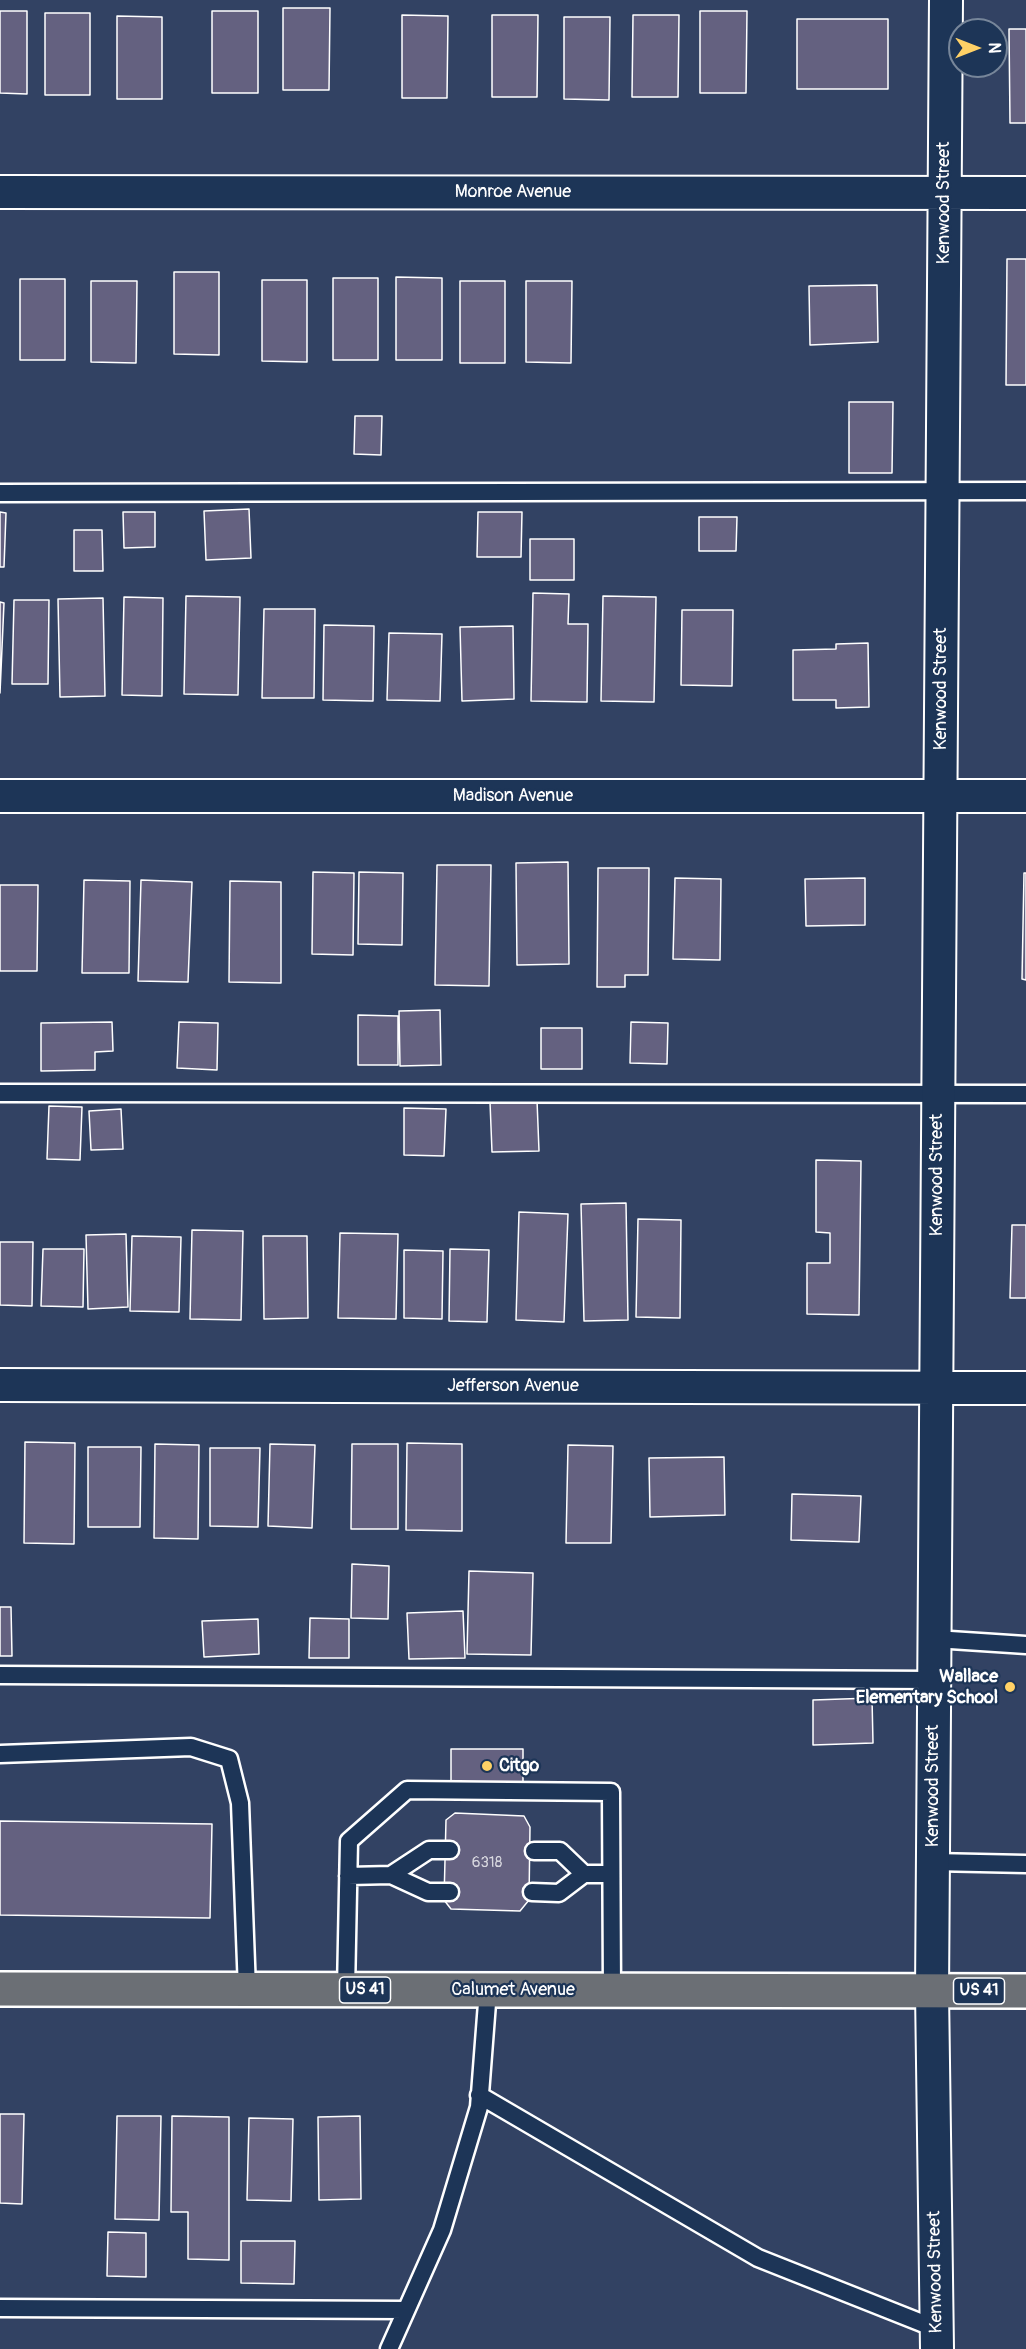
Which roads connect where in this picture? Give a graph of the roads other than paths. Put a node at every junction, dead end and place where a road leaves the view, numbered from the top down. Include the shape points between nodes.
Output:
1 (946, 0) edge
2 (0, 192) edge
3 (944, 193) junction
4 (1026, 193) edge
5 (942, 490) junction
6 (1026, 491) edge
7 (0, 493) edge
8 (0, 796) edge
9 (940, 796) junction
10 (1026, 796) edge
11 (0, 1093) edge
12 (938, 1094) junction
13 (1026, 1094) edge
14 (0, 1385) edge
15 (936, 1388) junction
16 (1026, 1388) edge
17 (934, 1639) junction
18 (1026, 1645) edge
19 (0, 1675) edge
20 (934, 1680) junction
21 (0, 1754) edge
22 (450, 1850) dead end
23 (534, 1851) dead end
24 (933, 1862) junction
25 (1026, 1864) edge
26 (584, 1874) junction
27 (611, 1874) junction
28 (391, 1875) junction
29 (348, 1876) junction
30 (450, 1892) dead end
31 (532, 1892) dead end
32 (0, 1989) edge
33 (247, 1990) junction
34 (346, 1990) junction
35 (488, 1990) junction
36 (612, 1991) junction
37 (932, 1991) junction
38 (1026, 1991) edge
39 (479, 2095) junction
40 (0, 2308) edge
41 (406, 2310) junction
42 (937, 2339) edge
43 (389, 2349) edge

1 - 3 street, Kenwood Street
2 - 3 street, Monroe Avenue
3 - 4 street, Monroe Avenue
3 - 5 street, Kenwood Street
5 - 6 lane
5 - 7 lane
5 - 9 street, Kenwood Street
8 - 9 street, Madison Avenue
9 - 10 street, Madison Avenue
9 - 12 street, Kenwood Street
11 - 12 lane
12 - 13 lane
12 - 15 street, Kenwood Street
14 - 15 street, Jefferson Avenue
15 - 16 street, Jefferson Avenue
15 - 17 street, Kenwood Street
17 - 18 lane
17 - 20 street, Kenwood Street
19 - 20 lane
20 - 24 street, Kenwood Street
21 - 33 lane via 191,1747 229,1759 240,1803
22 - 28 lane via 429,1850
23 - 26 lane via 560,1851
24 - 25 lane
24 - 37 street, Kenwood Street
26 - 27 lane
26 - 31 lane via 559,1893
27 - 29 lane via 611,1792 407,1790 349,1841
27 - 36 lane
28 - 29 lane
28 - 30 lane via 428,1892
29 - 34 lane
32 - 33 main road, Calumet Avenue / US 41
33 - 34 main road, Calumet Avenue / US 41
34 - 35 main road, Calumet Avenue / US 41
35 - 36 main road, Calumet Avenue / US 41
35 - 39 lane
36 - 37 main road, Calumet Avenue / US 41
37 - 38 main road, Calumet Avenue / US 41
37 - 42 street, Kenwood Street
39 - 41 lane via 479,2107 442,2230
39 - 42 lane via 758,2258
40 - 41 lane
41 - 43 lane

